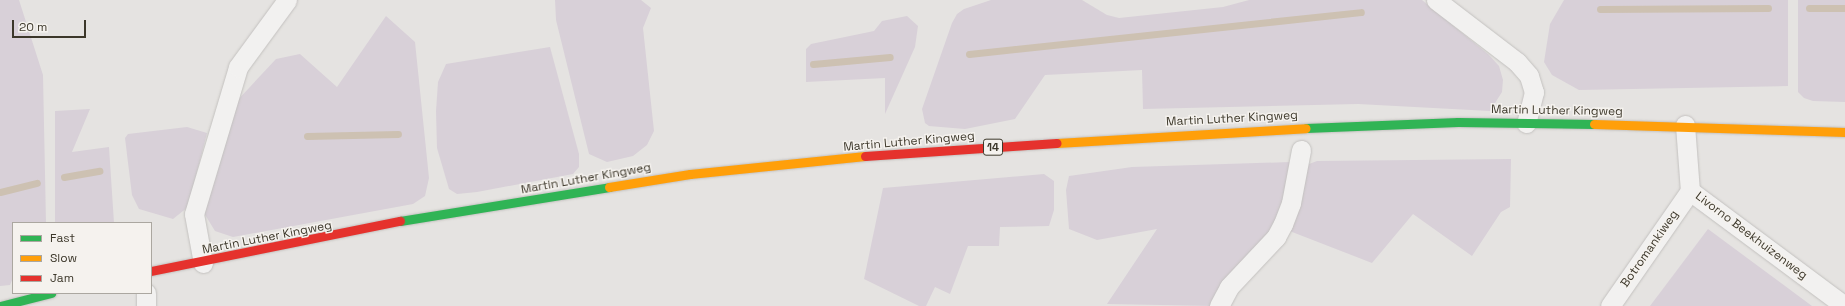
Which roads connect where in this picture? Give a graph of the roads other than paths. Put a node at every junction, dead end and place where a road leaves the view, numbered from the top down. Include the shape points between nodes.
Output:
1 (287, 0) edge
2 (1436, 0) edge
3 (1526, 123) junction
4 (1684, 125) junction
5 (1845, 132) edge
6 (1300, 150) dead end
7 (1690, 191) junction
8 (203, 263) junction
9 (152, 271) edge
10 (47, 294) edge
11 (146, 294) edge
12 (0, 306) edge
13 (146, 306) edge
14 (1219, 306) edge
15 (1610, 306) edge
16 (1845, 306) edge

1 - 8 street via 238,67 194,214
2 - 3 street via 1517,62 1529,76 1534,92
3 - 4 main road, Martin Luther Kingweg / 14
3 - 8 main road, Martin Luther Kingweg / 14 via 1458,122 1226,131 870,156 690,174 394,222
4 - 5 main road, Martin Luther Kingweg / 14
4 - 7 street, Livorno Beekhuizenweg
6 - 14 street via 1291,203 1283,224 1271,242 1229,287
7 - 15 street, Botromankiweg
7 - 16 street, Livorno Beekhuizenweg
8 - 9 main road, Martin Luther Kingweg / 14
10 - 12 main road
11 - 13 street

